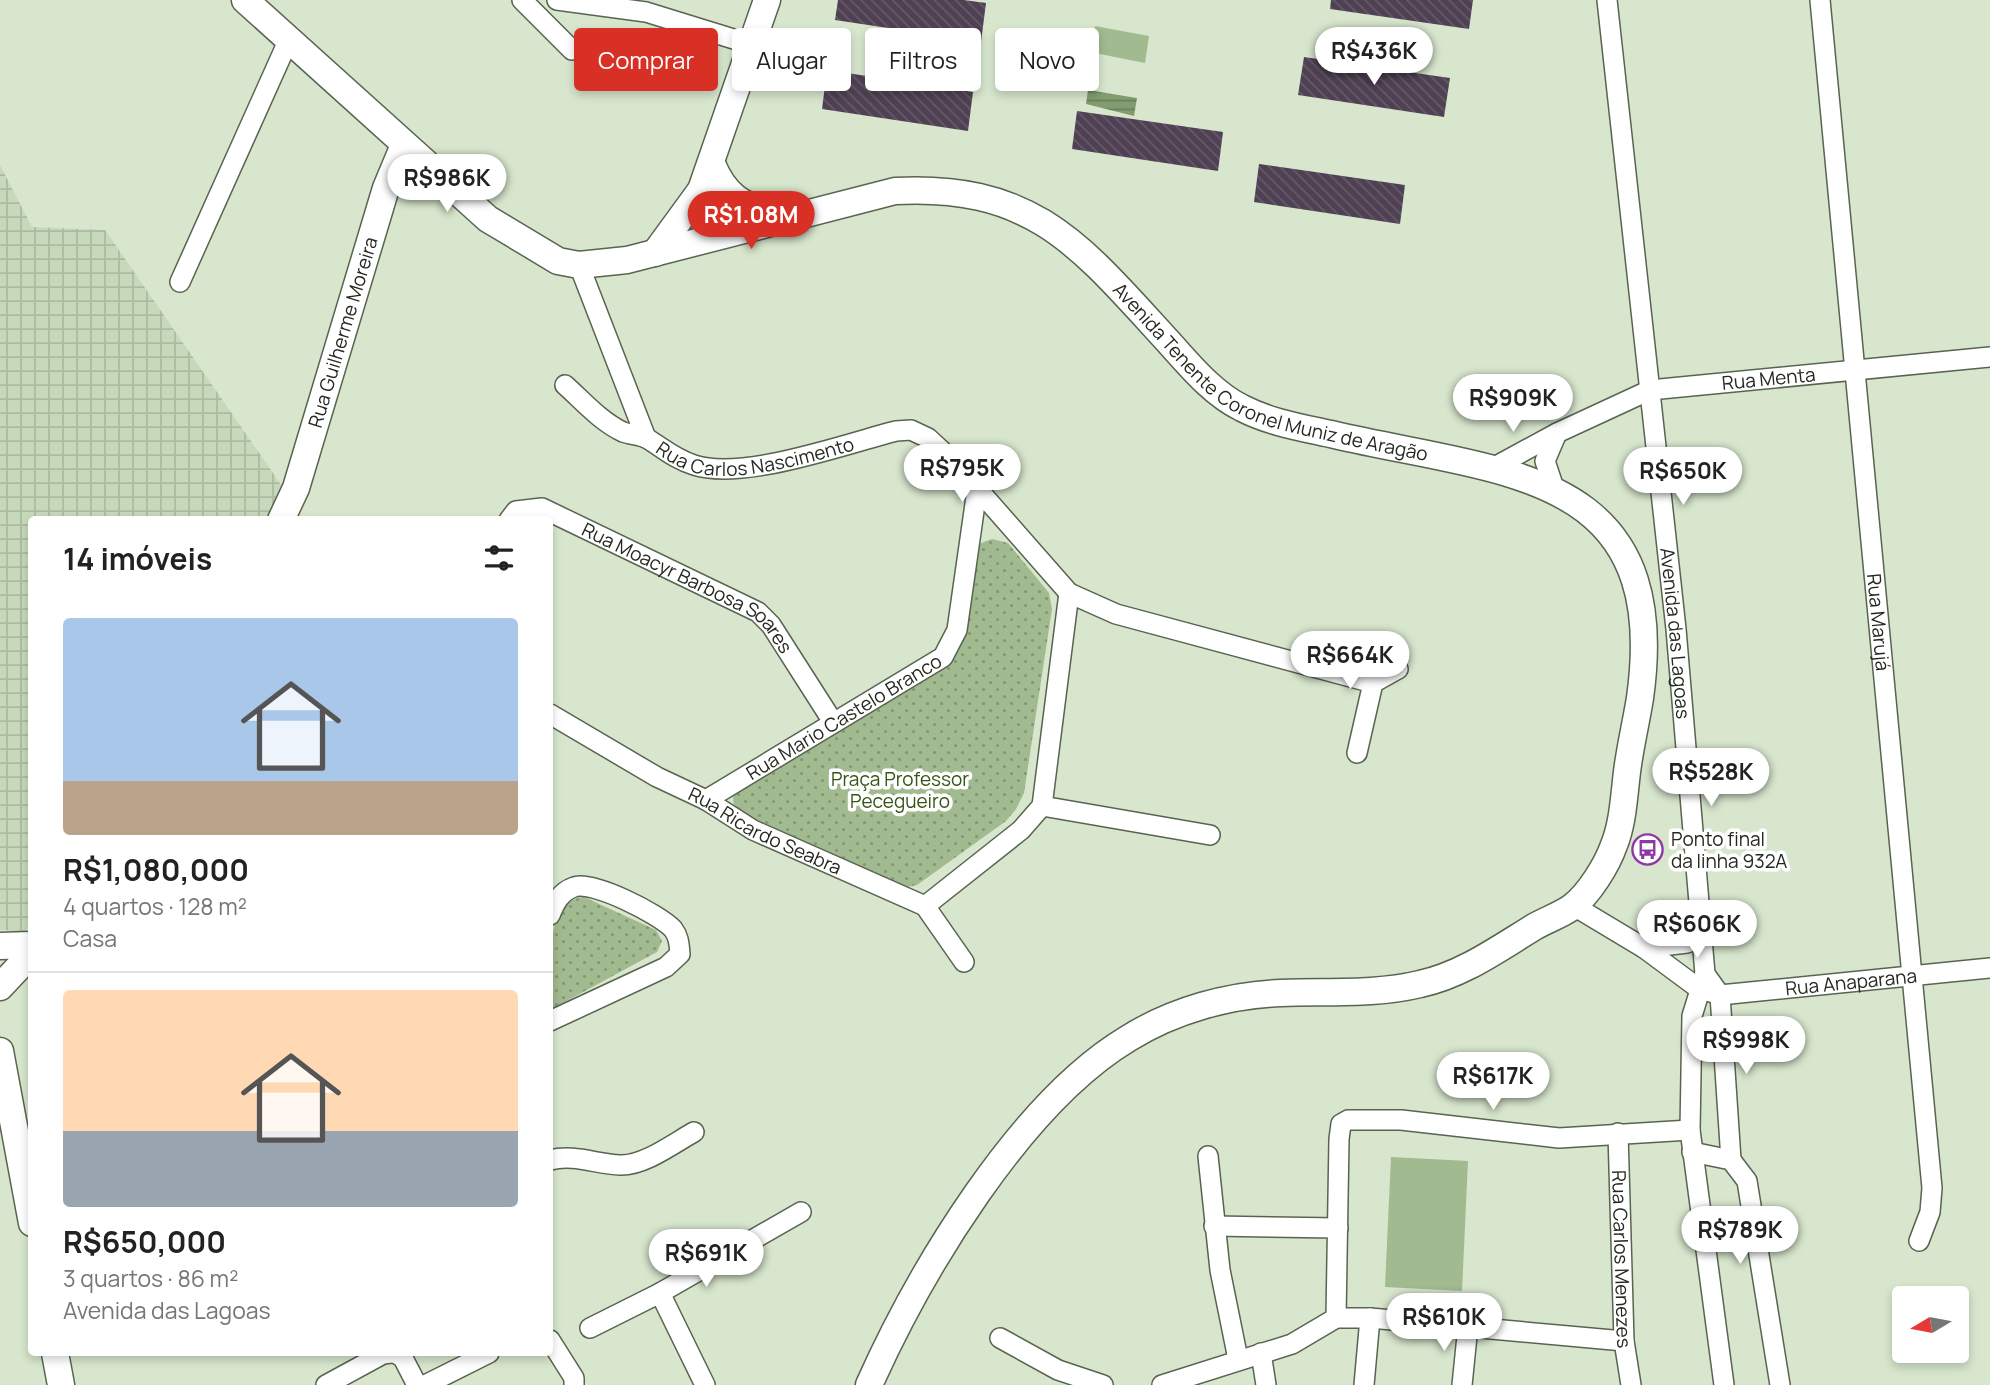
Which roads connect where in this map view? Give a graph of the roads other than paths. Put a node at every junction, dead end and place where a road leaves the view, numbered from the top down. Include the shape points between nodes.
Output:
1 (245, 0) edge
2 (522, 0) edge
3 (557, 0) edge
4 (767, 0) edge
5 (1606, 0) edge
6 (1819, 0) edge
7 (758, 28) edge
8 (289, 39) junction
9 (732, 39) edge
10 (572, 50) dead end
11 (737, 91) edge
12 (404, 145) junction
13 (712, 164) junction
14 (701, 190) junction
15 (780, 219) junction
16 (708, 238) junction
17 (655, 253) junction
18 (579, 265) junction
19 (180, 282) dead end
20 (1990, 357) edge
21 (1856, 368) junction
22 (565, 384) dead end
23 (1650, 390) junction
24 (1557, 433) junction
25 (646, 438) junction
26 (1489, 470) junction
27 (1554, 488) junction
28 (976, 491) junction
29 (283, 516) edge
30 (512, 516) edge
31 (1069, 593) junction
32 (1398, 669) dead end
33 (1373, 683) junction
34 (553, 716) edge
35 (833, 722) junction
36 (1357, 753) dead end
37 (706, 800) junction
38 (1042, 806) junction
39 (1209, 835) dead end
40 (925, 906) junction
41 (1574, 906) junction
42 (553, 909) edge
43 (1701, 931) junction
44 (28, 945) edge
45 (0, 946) edge
46 (1644, 948) junction
47 (28, 957) edge
48 (964, 962) dead end
49 (1990, 968) edge
50 (1912, 975) junction
51 (1702, 981) junction
52 (0, 987) edge
53 (1720, 995) junction
54 (553, 1020) edge
55 (0, 1051) edge
56 (1690, 1130) junction
57 (694, 1132) dead end
58 (1618, 1133) junction
59 (1692, 1152) junction
60 (1208, 1156) dead end
61 (553, 1160) edge
62 (1731, 1160) junction
63 (28, 1202) edge
64 (801, 1212) dead end
65 (1214, 1226) junction
66 (1338, 1228) junction
67 (1919, 1241) dead end
68 (660, 1293) junction
69 (1336, 1318) junction
70 (1370, 1318) junction
71 (1468, 1326) junction
72 (590, 1328) dead end
73 (1000, 1338) dead end
74 (1624, 1341) junction
75 (553, 1345) edge
76 (1261, 1353) junction
77 (56, 1356) edge
78 (379, 1356) edge
79 (399, 1356) edge
80 (483, 1356) edge
81 (1238, 1359) junction
82 (1054, 1378) edge
83 (1173, 1383) edge
84 (61, 1385) edge
85 (326, 1385) edge
86 (417, 1385) edge
87 (425, 1385) edge
88 (573, 1385) edge
89 (705, 1385) edge
90 (869, 1385) edge
91 (1103, 1385) edge
92 (1266, 1385) edge
93 (1364, 1385) edge
94 (1462, 1385) edge
95 (1631, 1385) edge
96 (1724, 1385) edge
97 (1780, 1385) edge

1 - 8 main road, Avenida Tenente Coronel Muniz de Aragão
2 - 10 street
3 - 9 street via 646,12
4 - 7 main road
5 - 23 street, Avenida das Lagoas
6 - 21 street, Rua Marujá
8 - 12 main road, Avenida Tenente Coronel Muniz de Aragão
8 - 19 street
11 - 13 main road
12 - 18 main road, Avenida Tenente Coronel Muniz de Aragão via 488,219 534,249
12 - 29 main road, Rua Guilherme Moreira via 386,188 296,488
13 - 14 main road
13 - 15 main road via 727,193
14 - 16 main road
14 - 17 main road
15 - 16 main road, Avenida Tenente Coronel Muniz de Aragão
15 - 26 main road, Avenida Tenente Coronel Muniz de Aragão via 895,191 939,189 1013,207 1053,227 1088,253 1213,390 1242,409 1283,423
16 - 17 main road, Avenida Tenente Coronel Muniz de Aragão
17 - 18 main road, Avenida Tenente Coronel Muniz de Aragão
18 - 25 street, Rua Carlos Nascimento
20 - 21 street, Rua Menta
21 - 23 street, Rua Menta
21 - 50 street, Rua Marujá
22 - 25 street, Rua Carlos Nascimento via 606,422
23 - 24 street, Rua Menta
23 - 43 street, Avenida das Lagoas
24 - 26 street, Rua Menta
24 - 27 street via 1545,461
25 - 28 street, Rua Carlos Nascimento via 668,456 722,471 911,430 928,438
26 - 27 main road, Avenida Tenente Coronel Muniz de Aragão
27 - 41 main road, Avenida Tenente Coronel Muniz de Aragão via 1583,506 1626,553 1639,590 1644,634 1644,669 1615,844
28 - 31 street, Rua Carlos Nascimento
28 - 35 street, Rua Mario Castelo Branco via 957,631 943,657
30 - 35 street, Rua Moacyr Barbosa Soares via 516,511 542,508 758,612
31 - 33 street, Rua Carlos Nascimento via 1116,614
31 - 38 street
32 - 33 street
33 - 36 street
34 - 37 street, Rua Ricardo Seabra via 657,778
35 - 37 street, Rua Mario Castelo Branco
37 - 40 street, Rua Ricardo Seabra via 754,830
38 - 39 street
38 - 40 street via 1021,830
40 - 48 street
41 - 46 street
41 - 90 main road, Avenida Tenente Coronel Muniz de Aragão via 1501,950 1424,984 1388,990 1273,993 1219,1001 1127,1039 1040,1111 909,1301
42 - 54 street via 560,895 575,886 590,885 656,915 678,937 680,954 667,967
43 - 46 street via 1687,943
43 - 51 street, Avenida das Lagoas
44 - 45 main road
46 - 51 street
47 - 52 main road
49 - 50 street, Rua Anaparana
50 - 53 street, Rua Anaparana
50 - 67 street, Rua Marujá via 1932,1188 1930,1212
51 - 53 street
51 - 56 street via 1692,1016
53 - 62 street
55 - 63 main road
56 - 58 street
56 - 59 street
57 - 61 street via 622,1165 579,1158
58 - 66 street via 1559,1138 1366,1118 1348,1120 1341,1124 1339,1139
58 - 74 street, Rua Carlos Menezes
59 - 62 street
59 - 96 street
60 - 65 street
62 - 97 street via 1746,1181
64 - 68 street
65 - 66 street
65 - 81 street
66 - 69 street
68 - 72 street
68 - 89 street
69 - 70 street
69 - 76 street via 1292,1344
70 - 71 street
70 - 93 street
71 - 74 street
71 - 94 street
73 - 82 street
74 - 95 street, Rua Carlos Menezes
75 - 88 street
76 - 81 street
76 - 92 street
77 - 84 main road
78 - 85 street
79 - 86 street
80 - 87 street
81 - 83 street
82 - 91 street

